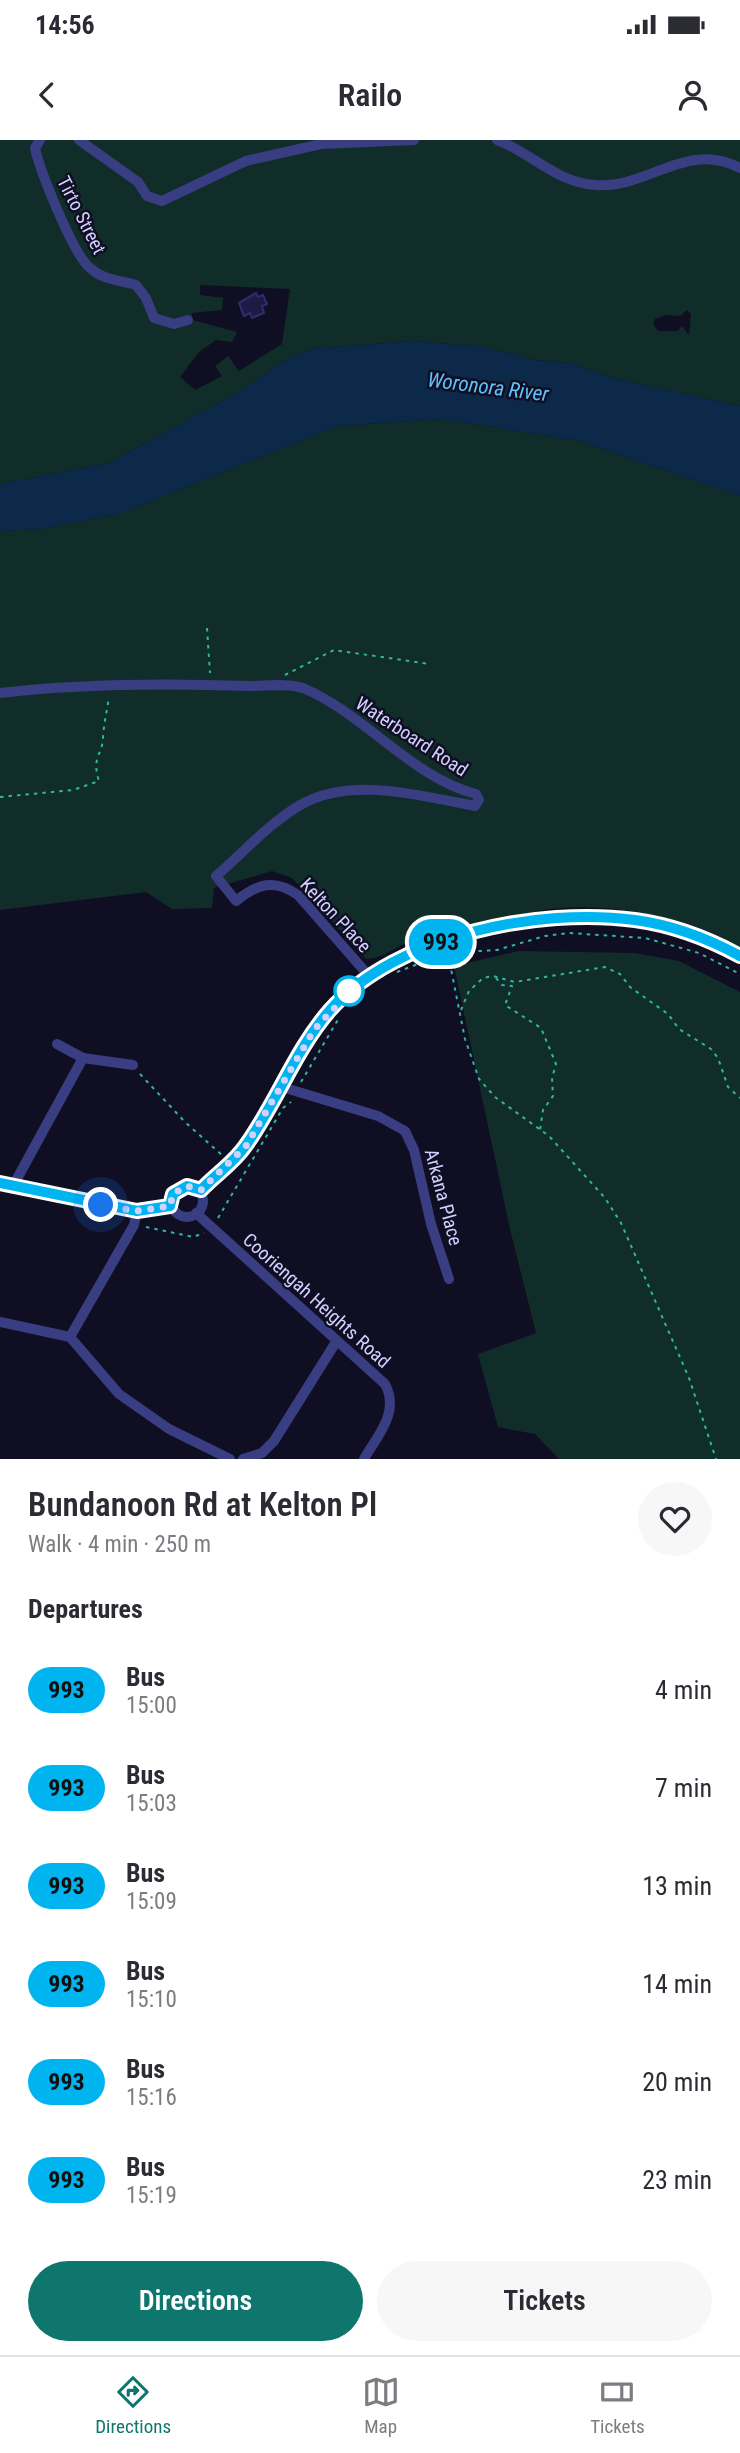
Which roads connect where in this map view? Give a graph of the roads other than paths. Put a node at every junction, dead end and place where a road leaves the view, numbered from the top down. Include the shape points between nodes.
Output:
1 (40, 140) edge
2 (79, 140) edge
3 (414, 140) edge
4 (497, 140) edge
5 (740, 168) edge
6 (188, 320) dead end
7 (0, 694) edge
8 (236, 901) joint
9 (740, 956) edge
10 (369, 976) junction
11 (57, 1044) dead end
12 (83, 1058) junction
13 (133, 1065) road end
14 (282, 1087) junction
15 (0, 1184) edge
16 (13, 1186) junction
17 (201, 1190) junction
18 (170, 1206) junction
19 (137, 1211) junction
20 (195, 1213) junction
21 (449, 1279) dead end
22 (0, 1322) edge
23 (70, 1337) junction
24 (336, 1342) junction
25 (230, 1459) edge
26 (243, 1459) edge
27 (364, 1459) edge

1 - 6 street, Tirto Street via 35,148 39,167 88,267 105,279 136,285 155,318 174,324
2 - 3 street via 138,182 148,196 162,201 246,162 321,144
4 - 5 street via 554,175 594,185 621,184 690,157
7 - 8 street, Waterboard Road via 108,685 302,687 479,800 475,806 354,789 304,803 216,876
8 - 10 street, Kelton Place via 260,885 286,886
9 - 10 street via 654,923 564,917 449,939
10 - 14 street via 325,1016
11 - 12 street
12 - 13 street
12 - 16 street
14 - 17 street via 246,1146
14 - 21 street, Arkana Place via 378,1116 405,1131
15 - 16 street
16 - 19 street
17 - 18 street via 192,1186 178,1190
17 - 20 street via 205,1202
18 - 19 street
18 - 20 street via 183,1217
19 - 23 street via 134,1225
20 - 24 street, Cooriengah Heights Road
22 - 23 street
23 - 25 street via 119,1394 169,1429
24 - 26 street via 274,1441 262,1453
24 - 27 street, Cooriengah Heights Road via 385,1384 392,1401 387,1420

